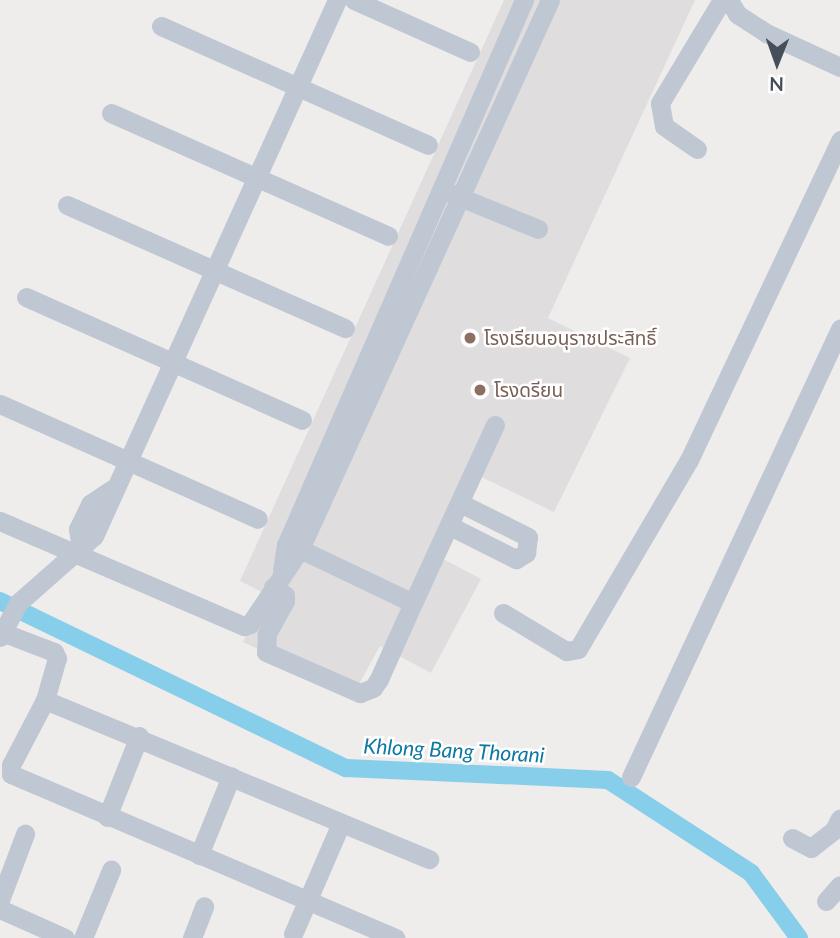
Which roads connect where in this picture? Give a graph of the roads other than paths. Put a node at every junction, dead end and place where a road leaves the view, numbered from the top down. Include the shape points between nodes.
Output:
1 (337, 0) edge
2 (354, 0) edge
3 (524, 0) edge
4 (550, 0) edge
5 (722, 0) edge
6 (729, 0) edge
7 (160, 26) dead end
8 (470, 52) dead end
9 (840, 67) edge
10 (298, 86) junction
11 (111, 113) dead end
12 (840, 140) edge
13 (428, 145) dead end
14 (697, 149) dead end
15 (257, 177) junction
16 (440, 188) junction
17 (460, 197) junction
18 (67, 205) dead end
19 (538, 229) dead end
20 (388, 236) dead end
21 (215, 270) junction
22 (26, 297) dead end
23 (345, 328) dead end
24 (840, 328) edge
25 (172, 362) junction
26 (353, 388) junction
27 (371, 398) junction
28 (0, 404) edge
29 (302, 420) dead end
30 (495, 425) dead end
31 (129, 461) junction
32 (460, 503) junction
33 (258, 519) dead end
34 (0, 521) edge
35 (450, 526) junction
36 (300, 549) junction
37 (78, 552) junction
38 (277, 579) junction
39 (413, 603) junction
40 (503, 613) dead end
41 (7, 623) edge
42 (45, 700) junction
43 (139, 736) junction
44 (231, 776) junction
45 (631, 776) dead end
46 (107, 817) junction
47 (840, 818) edge
48 (341, 823) junction
49 (25, 834) dead end
50 (792, 838) dead end
51 (199, 855) junction
52 (429, 859) dead end
53 (111, 870) dead end
54 (840, 885) edge
55 (0, 900) edge
56 (307, 901) junction
57 (826, 901) dead end
58 (204, 906) dead end
59 (0, 909) edge
60 (293, 934) dead end
61 (65, 938) edge
62 (83, 938) edge
63 (192, 938) edge
64 (395, 938) edge

1 - 10 street
2 - 8 street
3 - 16 street
4 - 17 street
5 - 14 street via 660,103 664,126
6 - 9 street via 737,13 766,33
7 - 10 street
10 - 13 street
10 - 15 street
11 - 15 street
12 - 40 street via 689,460 578,649 566,651
15 - 20 street
15 - 21 street
16 - 17 street
16 - 26 street
17 - 19 street
17 - 27 street
18 - 21 street
21 - 23 street
21 - 25 street
22 - 25 street
24 - 45 street
25 - 29 street
25 - 31 street
26 - 27 street
26 - 38 street via 286,545
27 - 36 street
28 - 31 street
30 - 32 street
31 - 33 street
31 - 37 street via 112,489 90,504 78,529
32 - 35 street
32 - 35 street via 528,537 526,553 516,559
34 - 37 street
35 - 39 street
36 - 38 street
36 - 39 street
37 - 38 street via 244,626 260,615
37 - 41 street
38 - 39 street via 285,601 262,648 359,693 373,688 379,679
41 - 42 street via 54,652 57,662
42 - 43 street
42 - 46 street via 11,765 11,774
43 - 44 street
43 - 46 street
44 - 48 street
44 - 51 street
46 - 51 street
47 - 50 street via 834,830 811,848
48 - 52 street
48 - 56 street
49 - 55 street
51 - 56 street
53 - 62 street
54 - 57 street
56 - 60 street
56 - 64 street
58 - 63 street
59 - 61 street

